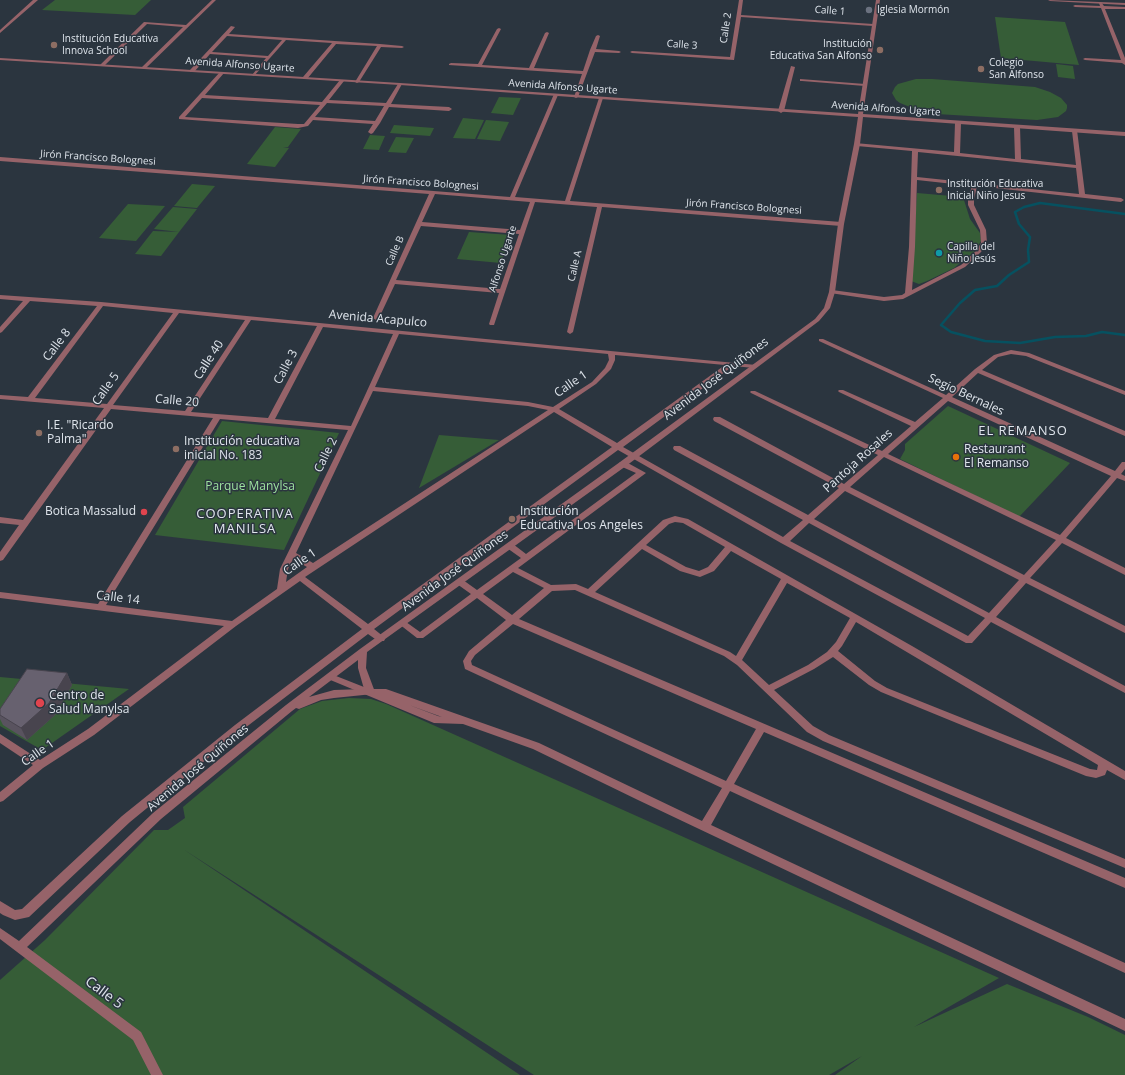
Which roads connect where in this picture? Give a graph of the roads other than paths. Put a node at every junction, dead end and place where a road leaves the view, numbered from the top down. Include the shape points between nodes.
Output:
1 (36, 0) edge
2 (214, 0) edge
3 (741, 0) edge
4 (878, 0) edge
5 (1050, 0) edge
6 (1077, 2) edge
7 (1125, 4) edge
8 (1102, 5) junction
9 (1125, 8) edge
10 (738, 16) junction
11 (873, 25) junction
12 (187, 26) junction
13 (233, 27) dead end
14 (499, 29) dead end
15 (0, 32) edge
16 (547, 33) dead end
17 (226, 34) junction
18 (598, 36) dead end
19 (285, 39) junction
20 (335, 42) junction
21 (380, 45) junction
22 (402, 47) dead end
23 (592, 50) junction
24 (619, 52) dead end
25 (632, 52) dead end
26 (208, 53) junction
27 (270, 57) junction
28 (0, 59) edge
29 (732, 59) joint
30 (1085, 59) dead end
31 (1125, 62) edge
32 (451, 64) dead end
33 (102, 65) junction
34 (479, 66) junction
35 (793, 67) dead end
36 (143, 68) junction
37 (531, 69) junction
38 (192, 71) junction
39 (222, 73) junction
40 (584, 73) junction
41 (254, 75) junction
42 (305, 78) junction
43 (802, 80) dead end
44 (342, 81) junction
45 (357, 82) junction
46 (400, 84) junction
47 (865, 85) junction
48 (556, 95) junction
49 (201, 96) junction
50 (576, 97) junction
51 (601, 98) junction
52 (325, 102) junction
53 (388, 105) junction
54 (449, 109) dead end
55 (781, 111) junction
56 (861, 117) junction
57 (312, 118) junction
58 (377, 123) junction
59 (958, 123) junction
60 (1017, 127) junction
61 (1076, 131) junction
62 (371, 132) dead end
63 (1125, 134) edge
64 (857, 144) junction
65 (915, 150) junction
66 (957, 154) junction
67 (0, 159) edge
68 (1018, 161) junction
69 (1079, 167) junction
70 (914, 178) junction
71 (975, 184) junction
72 (433, 192) junction
73 (1082, 196) junction
74 (512, 198) junction
75 (533, 200) junction
76 (1122, 200) dead end
77 (567, 203) junction
78 (600, 205) junction
79 (419, 224) junction
80 (841, 224) junction
81 (522, 232) junction
82 (392, 282) junction
83 (503, 291) junction
84 (832, 292) junction
85 (908, 295) junction
86 (0, 297) edge
87 (28, 300) junction
88 (101, 304) junction
89 (177, 311) junction
90 (249, 318) junction
91 (376, 318) dead end
92 (492, 324) dead end
93 (321, 325) junction
94 (0, 331) edge
95 (397, 332) junction
96 (570, 332) dead end
97 (820, 340) dead end
98 (611, 352) junction
99 (731, 364) junction
100 (754, 366) junction
101 (977, 370) junction
102 (370, 389) junction
103 (841, 391) dead end
104 (753, 392) dead end
105 (1125, 393) edge
106 (0, 397) edge
107 (947, 398) junction
108 (30, 400) junction
109 (110, 406) junction
110 (554, 409) junction
111 (187, 413) junction
112 (218, 416) junction
113 (717, 419) dead end
114 (271, 420) junction
115 (916, 425) junction
116 (353, 428) junction
117 (1125, 434) edge
118 (617, 446) junction
119 (678, 448) dead end
120 (883, 454) junction
121 (633, 456) junction
122 (623, 464) junction
123 (1125, 464) edge
124 (1115, 475) junction
125 (1125, 479) edge
126 (845, 488) junction
127 (809, 519) junction
128 (0, 520) edge
129 (25, 523) junction
130 (1061, 539) junction
131 (784, 542) junction
132 (641, 545) junction
133 (510, 546) junction
134 (730, 547) junction
135 (291, 554) junction
136 (0, 558) edge
137 (526, 558) junction
138 (313, 567) junction
139 (512, 568) junction
140 (1125, 572) edge
141 (299, 576) junction
142 (785, 579) junction
143 (1024, 579) junction
144 (460, 582) junction
145 (550, 588) junction
146 (281, 589) junction
147 (477, 593) junction
148 (588, 593) junction
149 (0, 595) edge
150 (100, 608) junction
151 (990, 617) junction
152 (854, 618) junction
153 (513, 620) junction
154 (233, 624) junction
155 (403, 624) junction
156 (368, 629) junction
157 (1125, 630) edge
158 (381, 639) junction
159 (363, 652) junction
160 (833, 652) junction
161 (737, 661) junction
162 (331, 677) junction
163 (768, 689) junction
164 (1125, 690) edge
165 (370, 692) junction
166 (289, 708) junction
167 (762, 727) junction
168 (0, 738) edge
169 (1103, 763) junction
170 (40, 765) junction
171 (1125, 776) edge
172 (728, 786) junction
173 (0, 798) edge
174 (705, 826) junction
175 (1125, 864) edge
176 (1125, 883) edge
177 (0, 906) edge
178 (0, 933) edge
179 (19, 948) junction
180 (1125, 968) edge
181 (1125, 1024) edge
182 (157, 1075) edge

1 - 15 street
2 - 12 street
3 - 10 street, Calle 2
4 - 11 street, Avenida José Quiñones
5 - 6 street
6 - 8 street
7 - 8 street
8 - 9 street
8 - 31 street
10 - 11 street, Calle 1
10 - 29 street, Calle 2
11 - 47 street, Avenida José Quiñones
12 - 33 street via 146,23
12 - 36 street
13 - 17 street
14 - 34 street
16 - 37 street
17 - 19 street
17 - 26 street
18 - 23 street
19 - 20 street
19 - 27 street
20 - 21 street
20 - 42 street
21 - 22 street
21 - 45 street
23 - 24 street
23 - 40 street
25 - 29 street, Calle 3
26 - 27 street
26 - 38 street
27 - 41 street
28 - 33 street, Avenida Alfonso Ugarte
30 - 31 street
32 - 34 street
33 - 36 street, Avenida Alfonso Ugarte
34 - 37 street
35 - 55 street
36 - 38 street, Avenida Alfonso Ugarte
37 - 40 street
38 - 39 street, Avenida Alfonso Ugarte
39 - 41 street, Avenida Alfonso Ugarte
39 - 49 street
40 - 50 street
41 - 42 street, Avenida Alfonso Ugarte
42 - 44 street, Avenida Alfonso Ugarte
43 - 47 street
44 - 45 street, Avenida Alfonso Ugarte
44 - 52 street
45 - 46 street, Avenida Alfonso Ugarte
46 - 48 street, Avenida Alfonso Ugarte
46 - 53 street
47 - 56 street, Avenida José Quiñones
48 - 50 street, Avenida Alfonso Ugarte
48 - 74 street
49 - 52 street
49 - 57 street via 181,118 298,126 308,124
50 - 51 street, Avenida Alfonso Ugarte
51 - 55 street, Avenida Alfonso Ugarte
51 - 77 street
52 - 53 street
52 - 57 street
53 - 54 street
53 - 58 street
55 - 56 street, Avenida Alfonso Ugarte
56 - 59 street, Avenida Alfonso Ugarte
56 - 64 street, Avenida José Quiñones
57 - 58 street
58 - 62 street
59 - 60 street, Avenida Alfonso Ugarte
59 - 66 street
60 - 61 street, Avenida Alfonso Ugarte
60 - 68 street
61 - 63 street, Avenida Alfonso Ugarte
61 - 69 street
64 - 65 street
64 - 80 street, Avenida José Quiñones
65 - 66 street
65 - 70 street
66 - 68 street
67 - 72 street, Jirón Francisco Bolognesi
68 - 69 street
69 - 73 street
70 - 71 street
70 - 85 street
71 - 73 street
71 - 85 street via 971,205 983,230 984,243 963,266
72 - 74 street, Jirón Francisco Bolognesi
72 - 79 street, Calle B
73 - 76 street
74 - 75 street, Jirón Francisco Bolognesi
75 - 77 street, Jirón Francisco Bolognesi
75 - 81 street, Alfonso Ugarte
77 - 78 street, Jirón Francisco Bolognesi
78 - 80 street, Jirón Francisco Bolognesi
78 - 96 street, Calle A
79 - 81 street
79 - 82 street, Calle B
80 - 84 street, Avenida José Quiñones
81 - 83 street, Alfonso Ugarte
82 - 83 street
82 - 91 street, Calle B
83 - 92 street, Alfonso Ugarte
84 - 85 street via 884,299
84 - 100 street, Avenida José Quiñones via 827,308 817,320
86 - 87 street, Avenida Acapulco
87 - 88 street, Avenida Acapulco
87 - 94 street
88 - 89 street, Avenida Acapulco
88 - 108 street, Calle 8
89 - 90 street, Avenida Acapulco
89 - 109 street, Calle 5
90 - 93 street, Avenida Acapulco
90 - 111 street, Calle 40
93 - 95 street, Avenida Acapulco
93 - 114 street, Calle 3
95 - 98 street, Avenida Acapulco
95 - 102 street, Calle 2
97 - 107 street, Segio Bernales
98 - 99 street, Avenida Acapulco
98 - 110 street, Calle 1 via 612,360 608,369 594,383
99 - 100 street, Avenida Acapulco
99 - 118 street
100 - 121 street, Avenida José Quiñones
101 - 105 street, Pantoja Rosales via 996,356 1011,352 1027,354
101 - 107 street, Pantoja Rosales
101 - 117 street
102 - 110 street via 528,404
102 - 116 street, Calle 2
103 - 115 street
104 - 120 street
106 - 108 street, Calle 20
107 - 115 street, Pantoja Rosales
107 - 124 street, Segio Bernales
108 - 109 street, Calle 20
109 - 111 street, Calle 20
109 - 129 street, Calle 5
110 - 118 street
110 - 138 street, Calle 1
111 - 112 street, Calle 20
112 - 114 street, Calle 20
112 - 150 street
113 - 126 street
114 - 116 street, Calle 20
115 - 120 street, Pantoja Rosales
116 - 135 street, Calle 2
118 - 121 street
118 - 156 street
119 - 127 street
120 - 126 street, Pantoja Rosales
120 - 130 street
121 - 122 street, Avenida José Quiñones
121 - 131 street
122 - 133 street, Avenida José Quiñones
122 - 137 street via 642,473
123 - 124 street
124 - 125 street, Segio Bernales
124 - 130 street
126 - 127 street, Pantoja Rosales
126 - 143 street
127 - 131 street, Pantoja Rosales
127 - 151 street
128 - 129 street
129 - 136 street, Calle 5
130 - 140 street
130 - 143 street
131 - 151 street via 969,641
132 - 134 street via 666,522 680,519
132 - 134 street via 684,569 700,574 710,569
132 - 148 street
133 - 137 street
133 - 144 street, Avenida José Quiñones
134 - 142 street
135 - 138 street
135 - 146 street, Calle 2 via 284,569
137 - 139 street
138 - 141 street, Calle 1
139 - 145 street
139 - 147 street
141 - 146 street, Calle 1
141 - 156 street
142 - 152 street
142 - 161 street
143 - 151 street
143 - 157 street
144 - 147 street
144 - 155 street, Avenida José Quiñones
145 - 148 street via 576,587
145 - 153 street
146 - 154 street, Calle 1
147 - 153 street
147 - 155 street via 420,636
148 - 161 street via 727,654
149 - 150 street, Calle 14
150 - 154 street, Calle 14
151 - 164 street
152 - 160 street
152 - 169 street
153 - 167 street
153 - 172 street via 472,653 467,661 468,668
154 - 170 street, Calle 1 via 91,732
155 - 158 street, Avenida José Quiñones
156 - 158 street
156 - 177 street via 143,804 25,914 15,915
158 - 159 street, Avenida José Quiñones
159 - 162 street, Avenida José Quiñones
159 - 165 street via 362,668
160 - 163 street via 811,667
160 - 169 street via 884,690 1089,773 1102,772
161 - 163 street
162 - 165 street
162 - 166 street, Avenida José Quiñones
163 - 175 street via 810,729 826,738
165 - 166 street via 320,697
165 - 174 street via 437,720 470,722 536,746
166 - 179 street, Avenida José Quiñones via 157,816
167 - 172 street
167 - 176 street
168 - 170 street
169 - 171 street
170 - 173 street, Calle 1
172 - 174 street
172 - 180 street
174 - 181 street
178 - 179 street, Calle 5
179 - 182 street, Calle 5 via 137,1036

